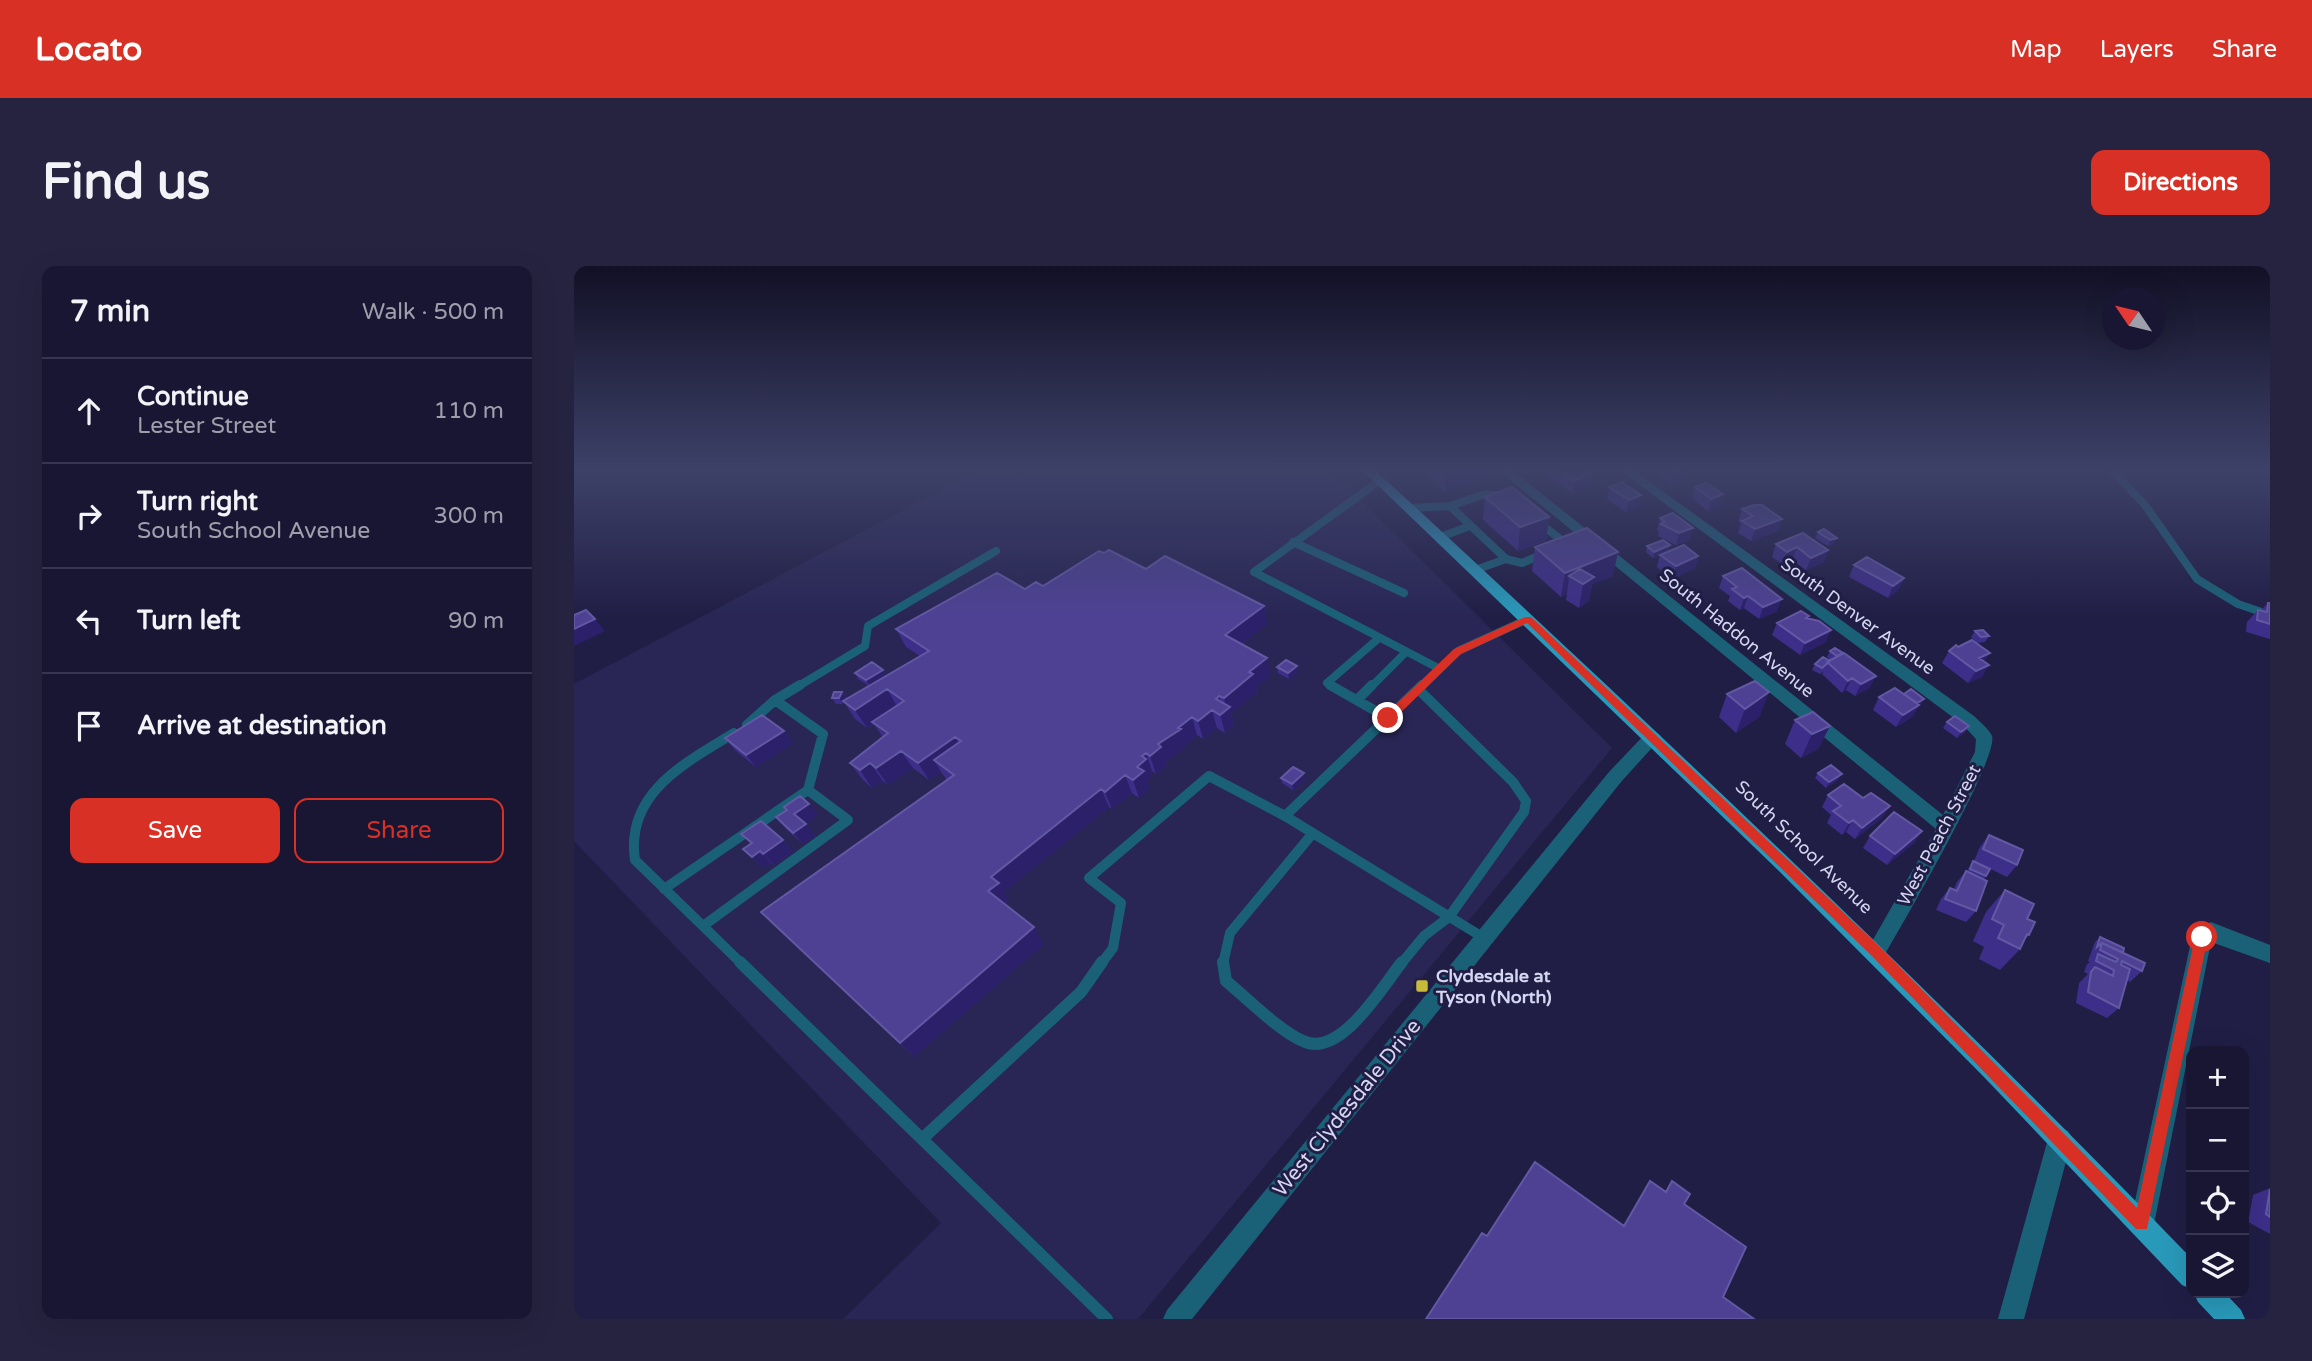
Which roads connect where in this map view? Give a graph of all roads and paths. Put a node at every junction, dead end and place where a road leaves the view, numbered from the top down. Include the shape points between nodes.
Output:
1 (1327, 518) edge
2 (1420, 518) edge
3 (1462, 518) edge
4 (1533, 518) edge
5 (1564, 518) edge
6 (1691, 518) edge
7 (2154, 518) edge
8 (1470, 526) junction
9 (1440, 537) junction
10 (1293, 542) junction
11 (996, 551) dead end
12 (1506, 559) junction
13 (1475, 570) junction
14 (1404, 593) dead end
15 (2270, 615) edge
16 (1528, 619) junction
17 (1379, 638) junction
18 (1406, 652) junction
19 (1440, 669) junction
20 (1418, 690) junction
21 (775, 700) junction
22 (1357, 700) junction
23 (1388, 718) junction
24 (1968, 720) joint
25 (1653, 736) junction
26 (808, 790) junction
27 (1285, 816) junction
28 (1946, 827) junction
29 (1313, 833) junction
30 (664, 889) junction
31 (1449, 917) junction
32 (703, 926) junction
33 (1484, 939) junction
34 (1876, 952) junction
35 (2270, 954) edge
36 (922, 1139) junction
37 (2060, 1139) junction
38 (2142, 1224) junction
39 (2186, 1271) edge
40 (2212, 1298) edge
41 (1107, 1319) edge
42 (1177, 1319) edge
43 (2011, 1319) edge
44 (2232, 1319) edge

1 - 10 lane
2 - 9 main road, South School Avenue
3 - 8 lane
4 - 12 lane via 1559,538 1555,550 1521,563
5 - 28 street, South Haddon Avenue
6 - 24 street, South Denver Avenue
7 - 15 lane via 2197,579 2238,604
8 - 9 lane
8 - 12 lane
9 - 13 main road, South School Avenue
10 - 14 lane
10 - 17 lane via 1256,568 1255,574
11 - 21 lane via 867,626 865,646
12 - 13 lane
13 - 16 main road, South School Avenue
16 - 19 lane via 1471,643
16 - 25 main road, South School Avenue
17 - 18 lane
17 - 22 lane via 1327,683
18 - 19 lane
18 - 22 lane
19 - 20 lane
20 - 23 lane
20 - 31 lane via 1513,782 1526,801 1524,812
21 - 26 lane via 823,734
21 - 30 lane via 757,718 663,780 644,807 633,832 635,860
22 - 23 lane
23 - 27 lane
24 - 28 street, West Peach Street via 1984,737 1983,752
25 - 33 street, West Clydesdale Drive
25 - 34 main road, South School Avenue
26 - 30 lane
26 - 32 lane via 848,820
27 - 29 lane
27 - 36 lane via 1209,776 1089,878 1121,903 1113,948 1081,992
28 - 34 street, West Peach Street
29 - 31 lane
29 - 31 lane via 1230,933 1223,949 1227,981 1297,1038 1309,1045 1324,1045 1342,1036 1424,936
30 - 32 lane
31 - 33 lane
32 - 36 lane
33 - 42 street, West Clydesdale Drive
34 - 37 main road, South School Avenue
35 - 38 street via 2211,931 2202,937
36 - 41 lane
37 - 38 main road, South School Avenue
37 - 43 street
38 - 39 main road, South School Avenue
40 - 44 main road

